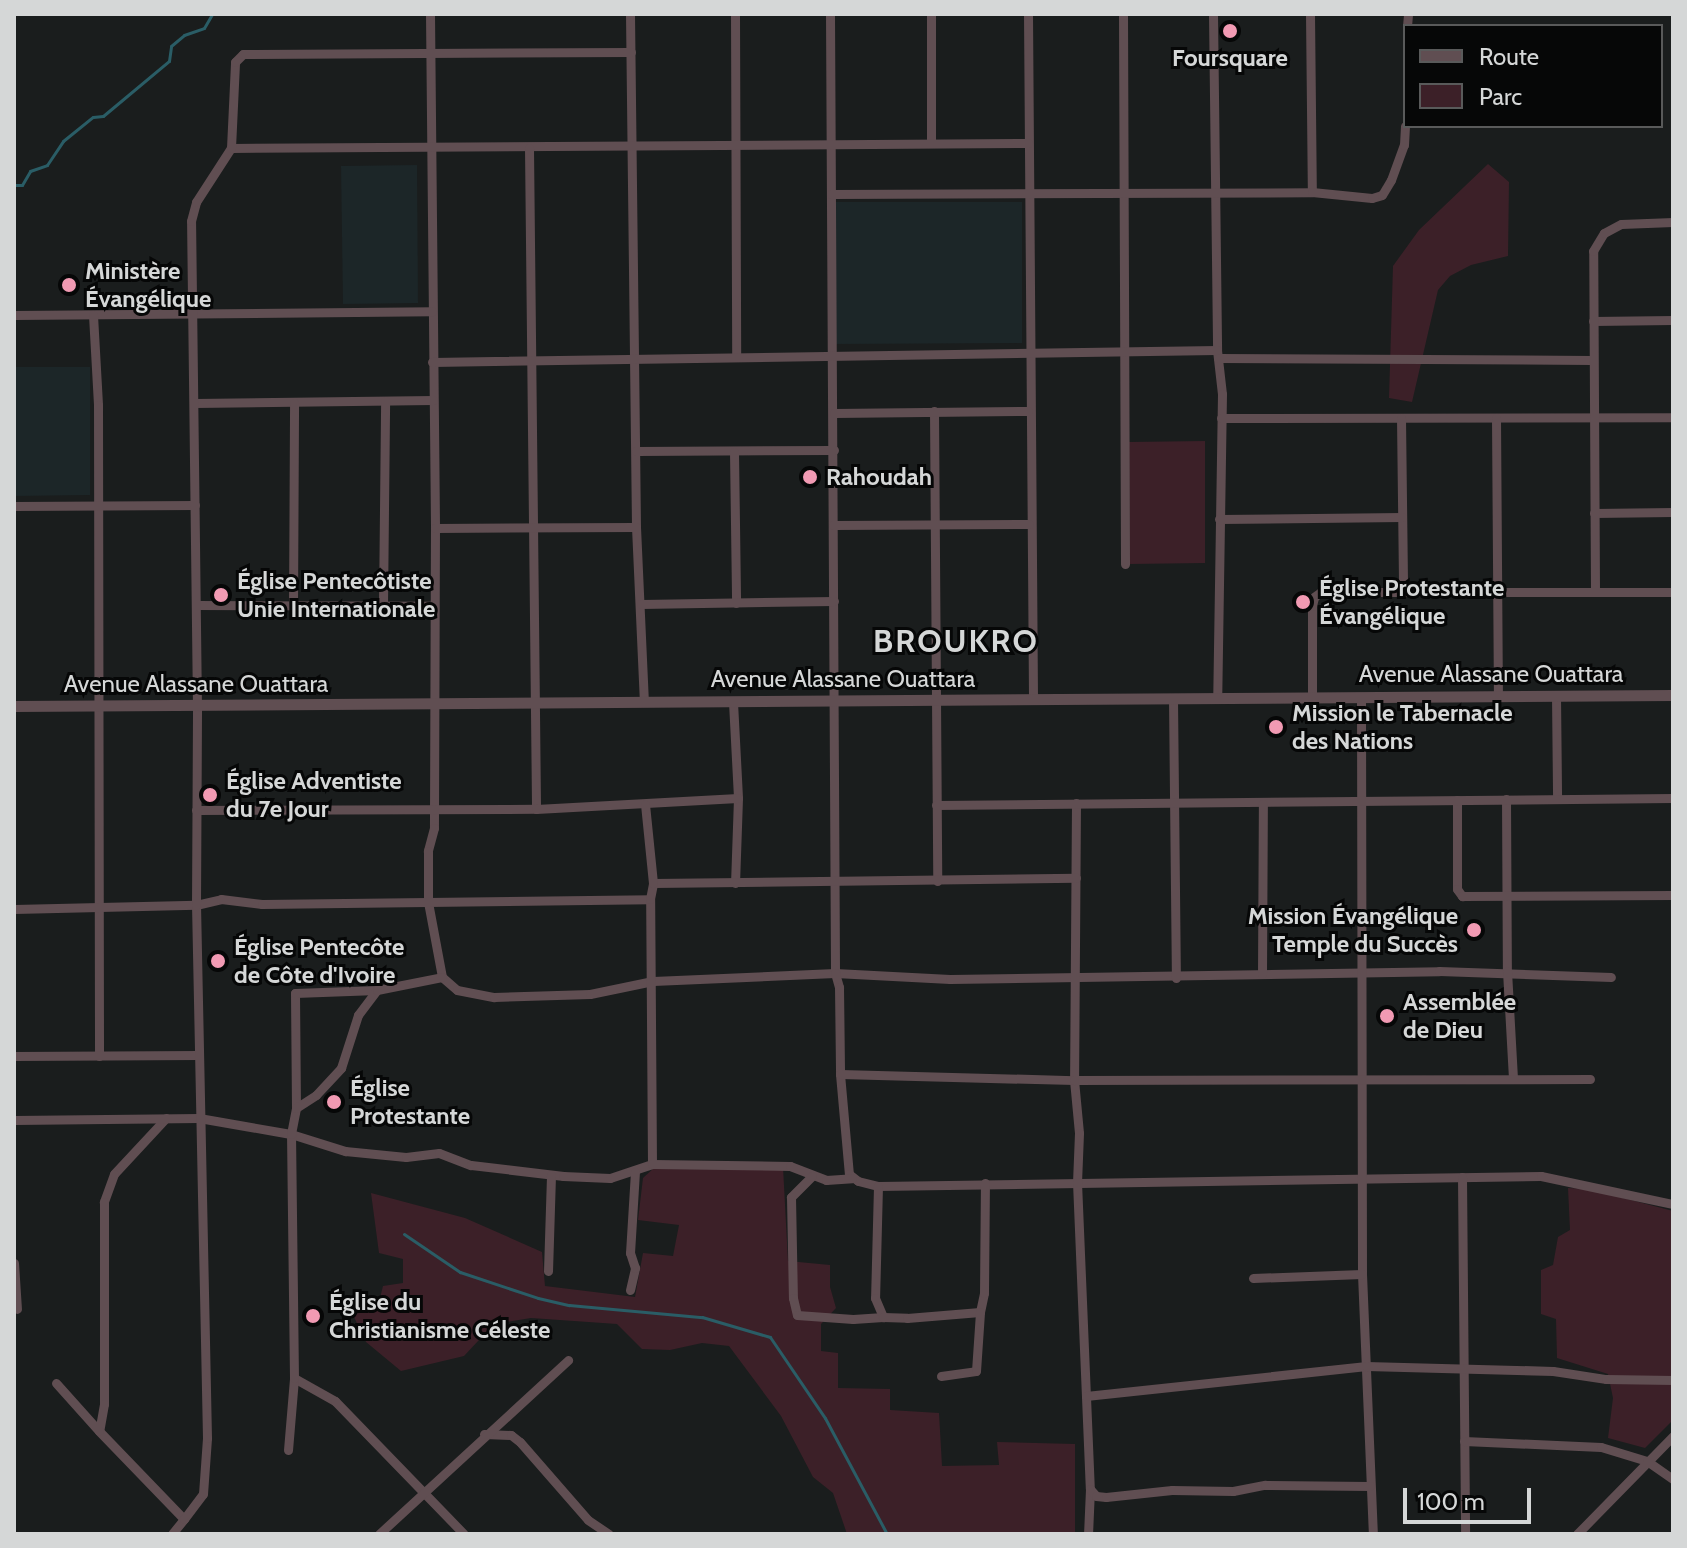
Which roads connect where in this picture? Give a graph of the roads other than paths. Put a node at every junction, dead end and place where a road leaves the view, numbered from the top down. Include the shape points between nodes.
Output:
1 (430, 14) edge
2 (630, 14) edge
3 (735, 14) edge
4 (830, 14) edge
5 (931, 14) edge
6 (1028, 14) edge
7 (1123, 14) edge
8 (1213, 14) edge
9 (1310, 14) edge
10 (631, 52) junction
11 (429, 55) junction
12 (1405, 128) edge
13 (931, 143) junction
14 (1028, 143) junction
15 (736, 145) junction
16 (831, 145) junction
17 (634, 146) junction
18 (231, 148) junction
19 (529, 148) junction
20 (430, 149) junction
21 (1215, 192) junction
22 (1312, 192) junction
23 (831, 194) junction
24 (1125, 194) junction
25 (1028, 195) junction
26 (1673, 222) edge
27 (193, 311) junction
28 (432, 311) junction
29 (14, 315) edge
30 (93, 315) junction
31 (1673, 320) edge
32 (1593, 321) junction
33 (1126, 354) junction
34 (1217, 354) junction
35 (1029, 355) junction
36 (736, 357) junction
37 (833, 357) junction
38 (637, 359) junction
39 (1592, 360) junction
40 (432, 362) junction
41 (533, 362) junction
42 (433, 400) junction
43 (385, 401) junction
44 (195, 403) junction
45 (294, 403) junction
46 (934, 411) junction
47 (1028, 411) junction
48 (834, 413) junction
49 (1593, 416) junction
50 (1673, 417) edge
51 (1221, 418) junction
52 (1401, 418) junction
53 (1496, 418) junction
54 (834, 450) junction
55 (636, 451) junction
56 (734, 452) junction
57 (195, 505) junction
58 (14, 506) edge
59 (97, 506) junction
60 (1673, 512) edge
61 (1594, 513) junction
62 (1402, 517) junction
63 (1219, 519) junction
64 (1029, 524) junction
65 (833, 525) junction
66 (934, 525) junction
67 (534, 527) junction
68 (636, 527) junction
69 (435, 528) junction
70 (1125, 564) dead end
71 (1595, 591) junction
72 (1403, 592) junction
73 (1498, 592) junction
74 (1673, 592) edge
75 (834, 601) junction
76 (736, 603) junction
77 (641, 604) junction
78 (196, 605) junction
79 (383, 605) junction
80 (434, 606) junction
81 (293, 607) junction
82 (1498, 695) junction
83 (1556, 695) junction
84 (1673, 695) edge
85 (1312, 697) junction
86 (1361, 697) junction
87 (1033, 699) junction
88 (1173, 699) junction
89 (1217, 699) junction
90 (933, 700) junction
91 (644, 702) junction
92 (733, 702) junction
93 (835, 703) junction
94 (434, 704) junction
95 (535, 704) junction
96 (14, 706) edge
97 (99, 706) junction
98 (197, 707) junction
99 (738, 798) junction
100 (1673, 798) edge
101 (1506, 799) junction
102 (1557, 799) junction
103 (1360, 800) junction
104 (1457, 800) junction
105 (1176, 802) junction
106 (1076, 803) junction
107 (645, 804) junction
108 (1263, 804) junction
109 (936, 805) junction
110 (433, 809) junction
111 (536, 809) junction
112 (196, 810) junction
113 (1076, 878) junction
114 (833, 881) junction
115 (937, 881) junction
116 (653, 883) junction
117 (735, 883) junction
118 (1673, 895) edge
119 (1507, 896) junction
120 (650, 899) junction
121 (428, 902) junction
122 (196, 905) junction
123 (100, 907) junction
124 (14, 909) edge
125 (1507, 971) junction
126 (835, 973) junction
127 (1262, 974) junction
128 (1362, 974) junction
129 (442, 977) junction
130 (1611, 977) dead end
131 (1074, 978) junction
132 (1176, 978) junction
133 (653, 981) junction
134 (377, 990) junction
135 (199, 1055) junction
136 (14, 1056) edge
137 (99, 1056) junction
138 (840, 1074) junction
139 (1513, 1079) junction
140 (1590, 1079) dead end
141 (1074, 1080) junction
142 (1362, 1080) junction
143 (296, 1108) junction
144 (166, 1118) junction
145 (199, 1118) junction
146 (14, 1120) edge
147 (291, 1134) junction
148 (652, 1164) junction
149 (635, 1172) junction
150 (551, 1175) junction
151 (812, 1176) junction
152 (1362, 1177) junction
153 (1462, 1177) junction
154 (852, 1178) junction
155 (1077, 1182) junction
156 (985, 1183) junction
157 (878, 1186) junction
158 (1673, 1204) edge
159 (14, 1263) edge
160 (548, 1271) dead end
161 (1362, 1274) junction
162 (1253, 1278) dead end
163 (630, 1290) dead end
164 (17, 1309) dead end
165 (980, 1312) junction
166 (883, 1317) junction
167 (568, 1360) dead end
168 (1366, 1366) junction
169 (1463, 1370) junction
170 (941, 1376) dead end
171 (294, 1378) junction
172 (1673, 1380) edge
173 (56, 1383) dead end
174 (1086, 1396) junction
175 (99, 1431) junction
176 (484, 1434) junction
177 (1673, 1436) edge
178 (1464, 1441) junction
179 (288, 1450) dead end
180 (1647, 1461) junction
181 (1673, 1479) edge
182 (1370, 1486) junction
183 (1090, 1489) junction
184 (423, 1492) junction
185 (184, 1519) junction
186 (172, 1534) edge
187 (379, 1534) edge
188 (464, 1534) edge
189 (609, 1534) edge
190 (1088, 1534) edge
191 (1373, 1534) edge
192 (1465, 1534) edge
193 (1577, 1534) edge

1 - 11 street
2 - 10 street
3 - 15 street
4 - 16 street
5 - 13 street
6 - 14 street
7 - 24 street
8 - 21 street
9 - 22 street
10 - 11 street
10 - 17 street
11 - 18 street via 243,54 235,62
11 - 20 street
12 - 22 street via 1404,145 1382,195
13 - 14 street
13 - 16 street
14 - 25 street
15 - 16 street
15 - 17 street
15 - 36 street
16 - 23 street
17 - 19 street
17 - 38 street
18 - 20 street
18 - 27 street via 196,202 191,221
19 - 20 street
19 - 41 street
20 - 28 street
21 - 22 street
21 - 24 street
21 - 34 street
23 - 25 street
23 - 37 street
24 - 25 street
24 - 33 street
25 - 35 street
26 - 32 street via 1621,224 1596,243
27 - 28 street
27 - 30 street
27 - 44 street
28 - 40 street
29 - 30 street
30 - 59 street
31 - 32 street
32 - 39 street
33 - 34 street
33 - 35 street
33 - 70 street
34 - 39 street
34 - 51 street
35 - 37 street
35 - 47 street
36 - 37 street
36 - 38 street
37 - 48 street
38 - 41 street
38 - 55 street
39 - 49 street
40 - 41 street
40 - 42 street
41 - 67 street
42 - 43 street
42 - 69 street
43 - 45 street
43 - 79 street
44 - 45 street
44 - 57 street
45 - 81 street
46 - 47 street
46 - 48 street
46 - 66 street
47 - 64 street
48 - 54 street
49 - 50 street
49 - 53 street
49 - 61 street
51 - 52 street
51 - 63 street
52 - 53 street
52 - 62 street
53 - 73 street
54 - 56 street
54 - 65 street
55 - 56 street
55 - 68 street
56 - 76 street
57 - 59 street
57 - 78 street
58 - 59 street
59 - 97 street
60 - 61 street
61 - 71 street
62 - 63 street
62 - 72 street
63 - 89 street
64 - 66 street
64 - 87 street
65 - 66 street
65 - 75 street
66 - 90 street
67 - 68 street
67 - 69 street
67 - 95 street
68 - 77 street
69 - 80 street
71 - 73 street
71 - 74 street
72 - 73 street
72 - 85 street via 1321,592 1314,597
73 - 82 street
75 - 76 street
75 - 93 street
76 - 77 street
77 - 91 street
78 - 81 street
78 - 98 street
79 - 80 street
79 - 81 street
80 - 94 street
82 - 83 street, Avenue Alassane Ouattara
82 - 86 street, Avenue Alassane Ouattara
83 - 84 street, Avenue Alassane Ouattara
83 - 102 street
85 - 86 street, Avenue Alassane Ouattara
85 - 89 street, Avenue Alassane Ouattara
86 - 103 street
87 - 88 street, Avenue Alassane Ouattara
87 - 90 street, Avenue Alassane Ouattara
88 - 89 street, Avenue Alassane Ouattara
88 - 105 street
90 - 93 street, Avenue Alassane Ouattara
90 - 109 street
91 - 92 street, Avenue Alassane Ouattara
91 - 95 street, Avenue Alassane Ouattara
92 - 93 street, Avenue Alassane Ouattara
92 - 99 street
93 - 114 street
94 - 95 street, Avenue Alassane Ouattara
94 - 98 street, Avenue Alassane Ouattara
94 - 110 street
95 - 111 street
96 - 97 street, Avenue Alassane Ouattara
97 - 98 street, Avenue Alassane Ouattara
97 - 123 street
98 - 112 street
99 - 107 street
99 - 117 street
100 - 102 street
101 - 102 street
101 - 104 street
101 - 119 street
103 - 104 street
103 - 108 street
103 - 128 street
104 - 119 street via 1457,889 1468,897
105 - 106 street
105 - 108 street
105 - 132 street
106 - 109 street
106 - 113 street
107 - 111 street
107 - 116 street
108 - 127 street
109 - 115 street
110 - 111 street
110 - 112 street
110 - 121 street
112 - 122 street
113 - 115 street
113 - 131 street
114 - 115 street
114 - 117 street
114 - 126 street
116 - 117 street
116 - 120 street
118 - 119 street
119 - 125 street
120 - 121 street
120 - 133 street
121 - 122 street via 262,904 221,899
121 - 129 street
122 - 123 street
122 - 135 street
123 - 124 street
123 - 137 street
125 - 128 street
125 - 130 street
125 - 139 street
126 - 131 street
126 - 133 street
126 - 138 street
127 - 128 street
127 - 132 street
128 - 142 street
129 - 133 street via 457,990 494,997 590,994
129 - 134 street
131 - 132 street
131 - 141 street
133 - 148 street
134 - 143 street via 358,1015 341,1068
134 - 143 street via 295,993
135 - 137 street
135 - 145 street
136 - 137 street
138 - 141 street
138 - 154 street
139 - 140 street
139 - 142 street
141 - 142 street
141 - 155 street
142 - 152 street
143 - 147 street
144 - 145 street
144 - 146 street
144 - 175 street via 114,1174 104,1202 104,1404
145 - 147 street
145 - 185 street via 207,1465 203,1494
147 - 150 street via 345,1151 406,1157 439,1153 471,1165
147 - 171 street
148 - 149 street
148 - 151 street via 790,1166
149 - 150 street via 610,1178
149 - 163 street via 630,1253 635,1268
150 - 160 street
151 - 154 street
151 - 166 street via 791,1197 797,1315
152 - 153 street
152 - 155 street
152 - 161 street
153 - 158 street via 1541,1176
153 - 169 street
154 - 157 street
155 - 156 street
155 - 174 street
156 - 157 street
156 - 165 street
157 - 166 street via 875,1298
159 - 164 street
161 - 162 street
161 - 168 street
165 - 166 street
165 - 170 street via 976,1371
167 - 176 street
168 - 169 street
168 - 174 street
168 - 182 street
169 - 172 street
169 - 178 street
171 - 179 street
171 - 184 street via 335,1401
173 - 175 street
174 - 183 street
175 - 185 street
176 - 184 street
176 - 189 street via 511,1435 520,1442 588,1520
177 - 180 street
178 - 180 street via 1601,1447
178 - 192 street
180 - 181 street
180 - 193 street
182 - 183 street via 1265,1485 1106,1497
182 - 191 street
183 - 190 street
184 - 187 street
184 - 188 street
185 - 186 street

